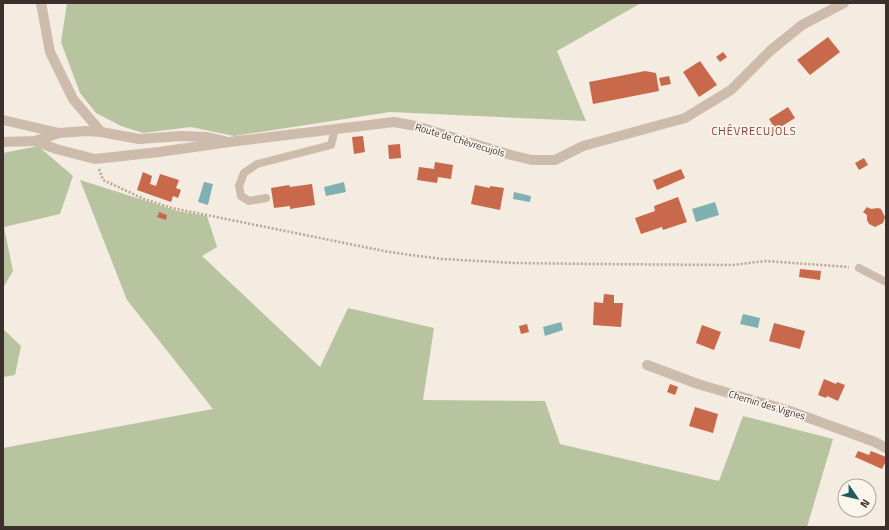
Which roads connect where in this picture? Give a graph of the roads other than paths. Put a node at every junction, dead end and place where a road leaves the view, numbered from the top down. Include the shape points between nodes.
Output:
1 (41, 3) edge
2 (844, 3) edge
3 (3, 120) edge
4 (335, 129) junction
5 (101, 132) junction
6 (59, 133) junction
7 (34, 141) junction
8 (3, 142) edge
9 (230, 142) junction
10 (266, 198) dead end
11 (859, 268) road end
12 (886, 282) edge
13 (647, 365) dead end
14 (886, 448) edge

1 - 5 street via 50,52 73,99
2 - 4 street, Route de Chèvrecujols via 802,25 770,51 731,90 685,118 583,146 555,160 518,157 416,126 394,122
3 - 6 street
4 - 9 street, Route de Chèvrecujols
4 - 10 lane via 331,145 256,164 244,173 239,186 242,196 249,201
5 - 6 street
5 - 9 street via 139,139 181,136 206,137
6 - 7 street
7 - 8 street
7 - 9 street, Route de Chèvrecujols via 95,160
11 - 12 lane
13 - 14 street, Chemin des Vignes via 698,384 790,411

